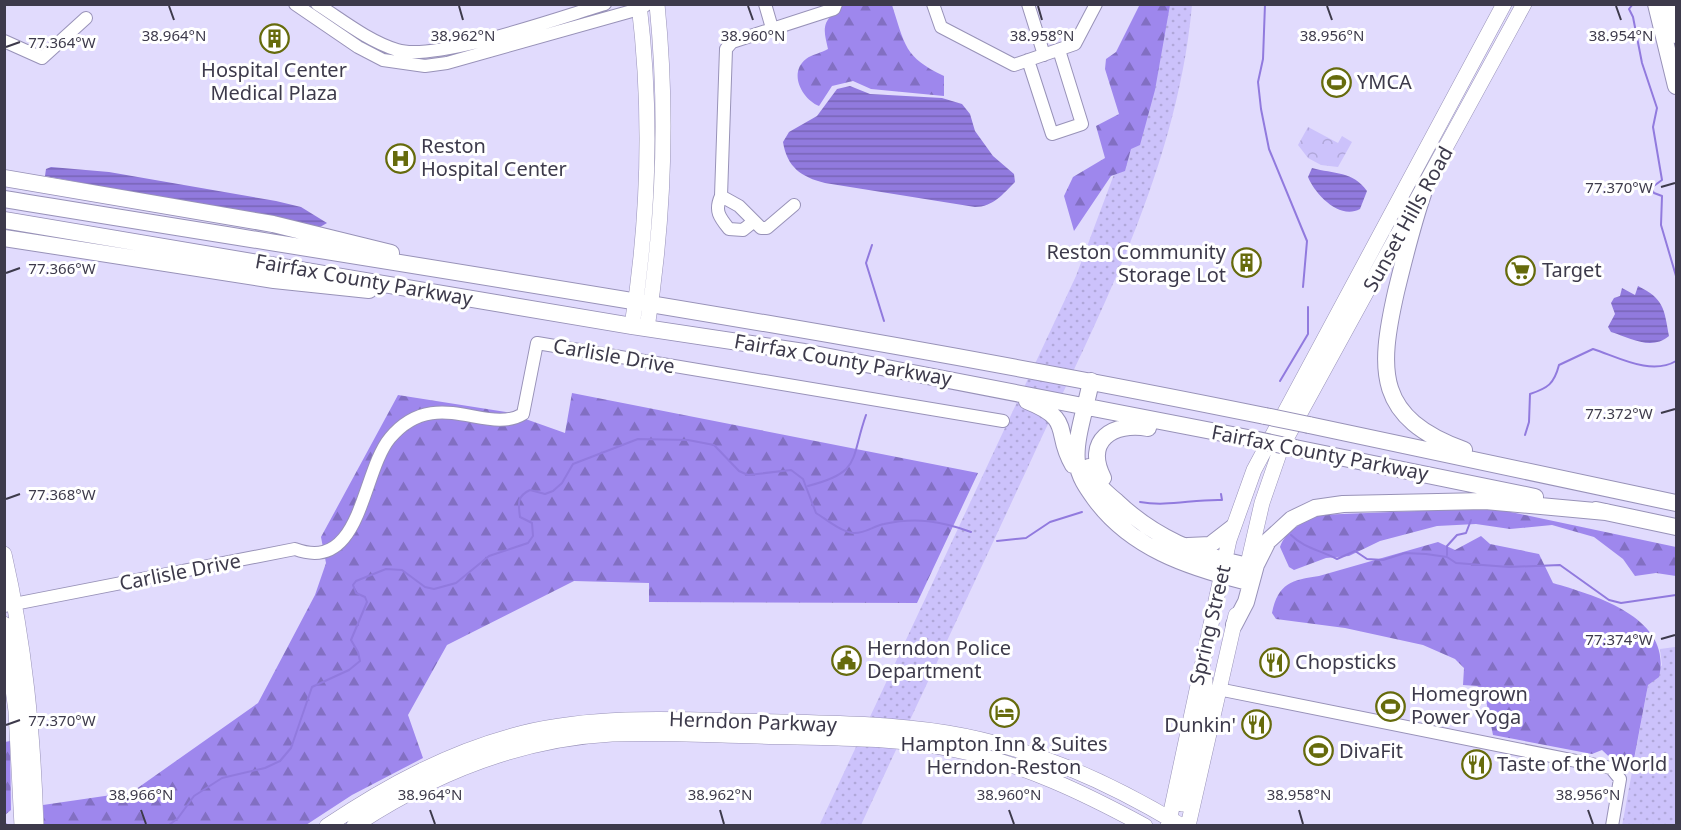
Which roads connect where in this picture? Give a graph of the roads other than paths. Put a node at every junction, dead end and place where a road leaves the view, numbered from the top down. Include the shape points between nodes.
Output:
1 (295, 4) edge
2 (317, 4) edge
3 (605, 4) edge
4 (657, 4) edge
5 (765, 4) edge
6 (836, 4) edge
7 (933, 4) edge
8 (1028, 4) edge
9 (1096, 4) edge
10 (1504, 4) edge
11 (1524, 4) edge
12 (1656, 4) edge
13 (1667, 4) edge
14 (641, 6) edge
15 (86, 18) dead end
16 (772, 28) junction
17 (1677, 34) edge
18 (4, 41) edge
19 (1059, 50) junction
20 (1044, 55) junction
21 (1028, 60) junction
22 (1677, 86) edge
23 (4, 177) edge
24 (1423, 194) junction
25 (721, 196) junction
26 (4, 199) edge
27 (794, 205) dead end
28 (4, 220) edge
29 (753, 222) junction
30 (4, 238) edge
31 (512, 283) junction
32 (430, 291) junction
33 (507, 304) junction
34 (640, 315) junction
35 (1096, 382) junction
36 (990, 386) junction
37 (1091, 407) junction
38 (1003, 422) dead end
39 (1270, 423) junction
40 (1209, 431) junction
41 (1292, 441) junction
42 (1519, 470) junction
43 (1080, 474) junction
44 (1117, 502) junction
45 (1677, 503) edge
46 (1606, 512) junction
47 (1677, 527) edge
48 (1232, 528) junction
49 (1174, 543) junction
50 (4, 554) edge
51 (1224, 568) junction
52 (1246, 573) junction
53 (10, 605) edge
54 (4, 624) edge
55 (1234, 625) junction
56 (1218, 689) junction
57 (1177, 824) edge
58 (22, 825) edge
59 (36, 825) edge
60 (327, 825) edge
61 (354, 825) edge
62 (1145, 825) edge
63 (1612, 825) edge

1 - 14 street via 383,60 425,66
2 - 3 street via 376,42 419,53
4 - 34 main road via 663,68 664,177
5 - 16 street
6 - 16 street via 834,9
7 - 21 street via 941,27 1014,65
8 - 20 street
9 - 19 street via 1075,44
10 - 39 main road, Sunset Hills Road via 1358,279
11 - 24 main road, Sunset Hills Road
12 - 22 highway
13 - 17 highway
14 - 34 main road via 648,168
15 - 18 street via 42,58
16 - 25 street via 732,42 726,50
19 - 20 street
19 - 21 street via 1082,124 1052,134
20 - 21 street
23 - 31 highway via 273,224
24 - 41 main road, Sunset Hills Road
24 - 42 highway via 1409,234 1385,343 1390,387 1402,409 1426,432
25 - 29 street via 739,206
25 - 29 street via 719,217 729,229 743,230
26 - 31 highway, Fairfax County Parkway
27 - 29 street via 768,228
28 - 32 highway, Fairfax County Parkway
30 - 33 highway via 274,280
31 - 34 highway, Fairfax County Parkway
32 - 33 highway, Fairfax County Parkway
32 - 34 highway via 446,285
33 - 34 highway, Fairfax County Parkway
34 - 35 highway, Fairfax County Parkway via 890,344
34 - 36 highway, Fairfax County Parkway via 804,352
35 - 37 highway
35 - 39 highway, Fairfax County Parkway
36 - 37 highway, Fairfax County Parkway
36 - 43 highway via 1052,412 1063,428 1069,456
37 - 40 highway, Fairfax County Parkway
37 - 43 highway via 1077,457
37 - 44 highway via 1088,464 1095,480
38 - 53 street, Carlisle Drive via 537,343 523,414 503,420 435,413 422,415 398,430 381,452 350,530 330,550 316,555 294,549
39 - 42 highway, Fairfax County Parkway, bridge via 1309,425
39 - 48 main road, Spring Street
40 - 41 highway, Fairfax County Parkway, bridge
40 - 44 highway via 1130,426 1109,432 1100,444 1097,460
41 - 46 highway, Fairfax County Parkway
41 - 52 main road, Spring Street via 1266,489
42 - 45 highway, Fairfax County Parkway
43 - 51 highway via 1103,509 1138,540 1172,559
44 - 49 highway via 1141,523
46 - 47 highway, Fairfax County Parkway
46 - 55 highway via 1485,501 1315,508 1292,519 1268,541
48 - 49 highway via 1220,540 1205,546
48 - 51 main road, Spring Street
49 - 51 highway
50 - 53 main road
51 - 52 highway
51 - 57 main road, Spring Street via 1206,647
52 - 55 main road, Spring Street
53 - 59 main road via 30,706
54 - 58 main road via 18,734
55 - 56 main road, Spring Street
56 - 57 main road, Spring Street
56 - 63 street via 1611,768 1620,779
57 - 60 main road, Herndon Parkway via 1117,789 1061,764 1010,747 950,734 855,724 651,719 547,728 473,748 410,775
61 - 62 main road, Herndon Parkway via 416,788 498,755 598,735 657,734 866,740 959,750 1053,782

